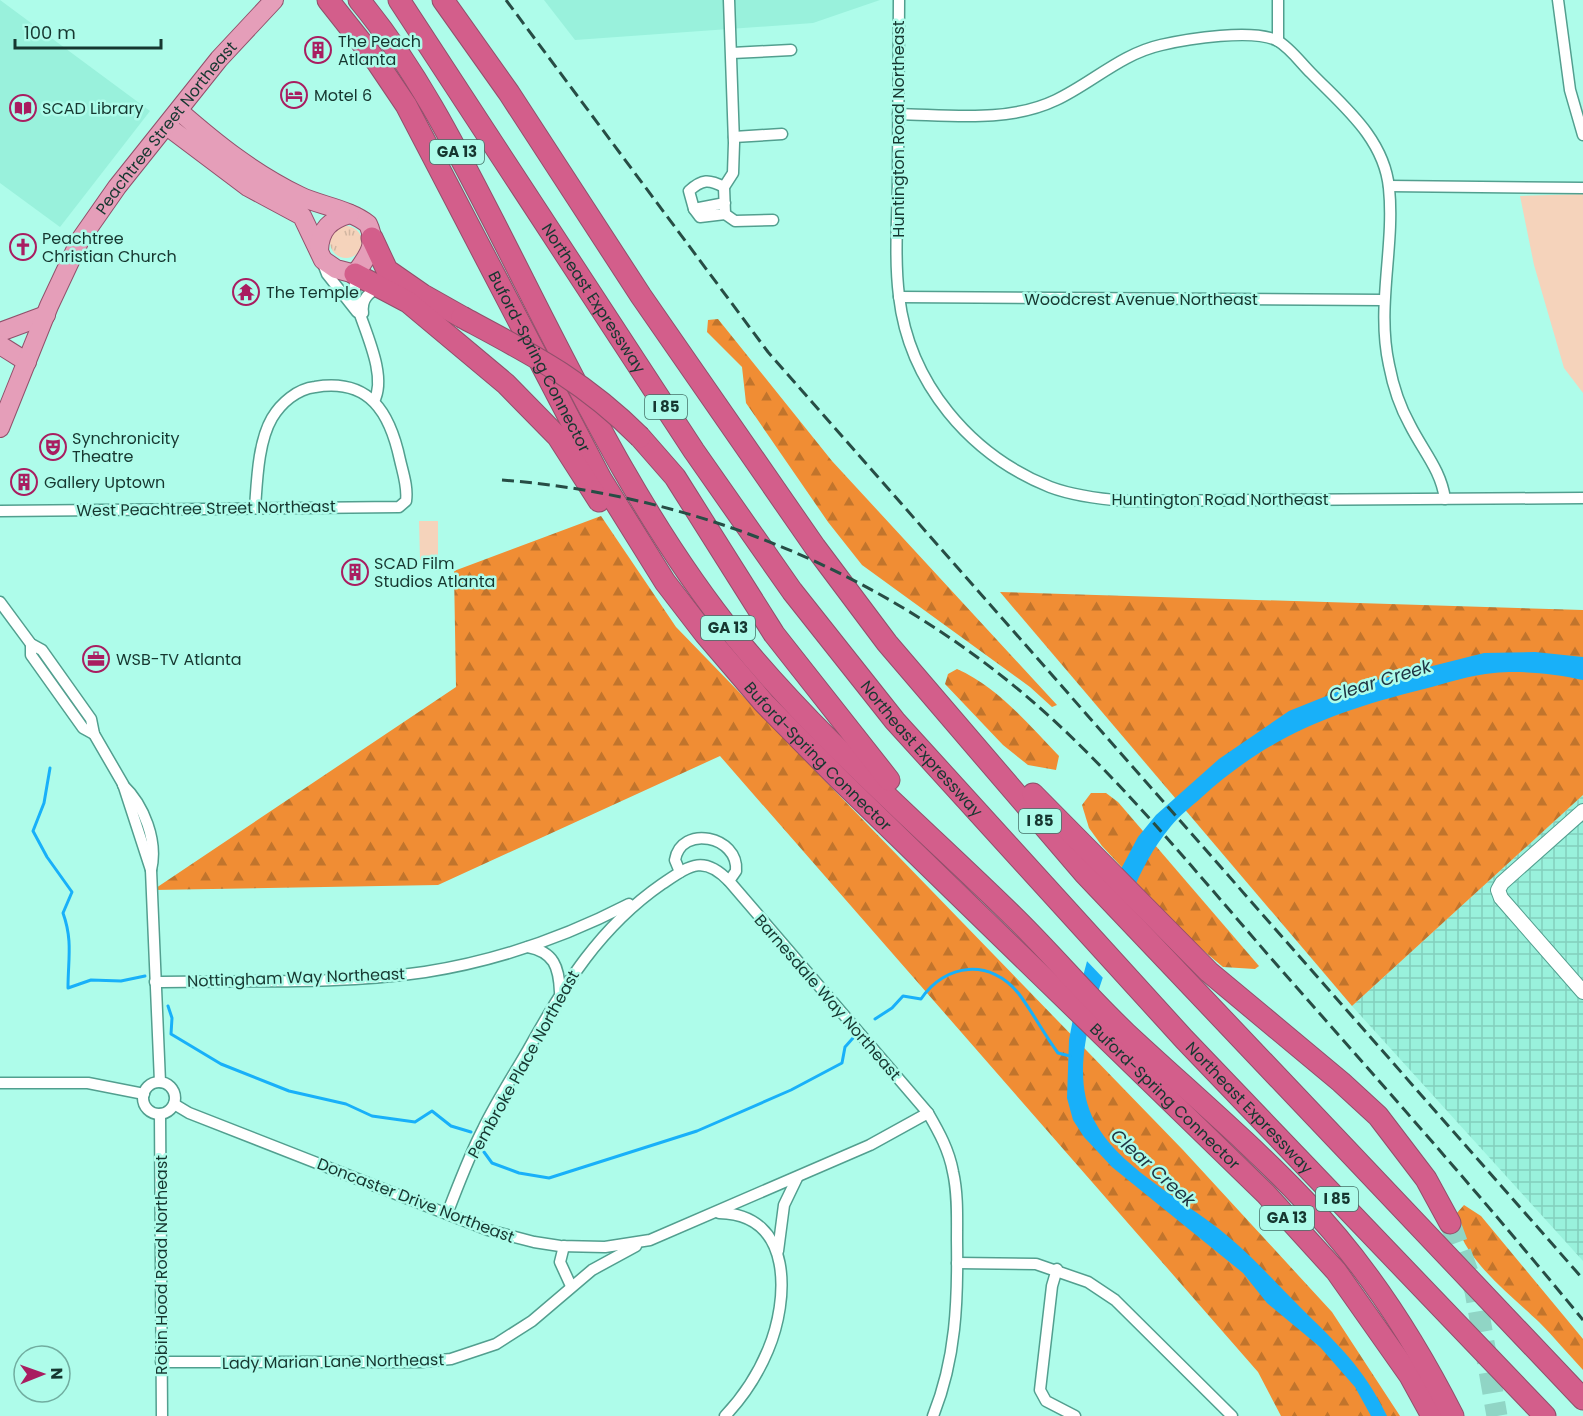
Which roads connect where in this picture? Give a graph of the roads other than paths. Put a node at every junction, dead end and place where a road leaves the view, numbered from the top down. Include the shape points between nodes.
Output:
1 (274, 0) edge
2 (328, 0) edge
3 (359, 0) edge
4 (399, 0) edge
5 (443, 0) edge
6 (459, 0) edge
7 (729, 0) edge
8 (899, 0) edge
9 (1278, 0) edge
10 (1558, 0) edge
11 (1278, 41) junction
12 (791, 50) dead end
13 (732, 53) junction
14 (509, 93) junction
15 (179, 111) junction
16 (898, 114) junction
17 (167, 126) junction
18 (782, 134) dead end
19 (1583, 135) edge
20 (734, 137) junction
21 (1389, 186) junction
22 (724, 187) junction
23 (1583, 188) edge
24 (725, 208) junction
25 (350, 214) junction
26 (773, 220) dead end
27 (372, 238) junction
28 (320, 254) junction
29 (355, 274) junction
30 (382, 286) junction
31 (899, 297) junction
32 (1383, 300) junction
33 (46, 315) junction
34 (365, 325) junction
35 (0, 332) edge
36 (0, 345) edge
37 (27, 362) junction
38 (374, 401) junction
39 (0, 428) edge
40 (1583, 498) edge
41 (1445, 499) junction
42 (255, 508) junction
43 (0, 511) edge
44 (665, 582) junction
45 (0, 602) edge
46 (1583, 811) edge
47 (680, 872) junction
48 (729, 882) junction
49 (984, 889) junction
50 (640, 899) junction
51 (1166, 944) junction
52 (528, 947) junction
53 (1052, 972) junction
54 (155, 982) junction
55 (1583, 992) edge
56 (560, 993) junction
57 (1118, 1038) junction
58 (160, 1082) junction
59 (0, 1083) edge
60 (144, 1094) junction
61 (174, 1104) junction
62 (928, 1113) junction
63 (160, 1114) junction
64 (797, 1178) junction
65 (716, 1212) junction
66 (447, 1214) junction
67 (1450, 1223) tunnel mouth
68 (650, 1240) junction
69 (564, 1246) junction
70 (778, 1251) junction
71 (957, 1263) junction
72 (1057, 1269) junction
73 (572, 1286) junction
74 (161, 1362) junction
75 (1583, 1399) edge
76 (162, 1416) edge
77 (725, 1416) edge
78 (933, 1416) edge
79 (1075, 1416) edge
80 (1232, 1416) edge
81 (1432, 1416) edge
82 (1453, 1416) edge
83 (1544, 1416) edge

1 - 15 main road, Peachtree Street Northeast via 219,59
2 - 44 highway, Buford-Spring Connector / GA 13 via 406,105 601,479
3 - 49 highway, Buford-Spring Connector / GA 13 via 397,49 441,122 629,479 679,563 766,672
4 - 83 highway, Northeast Expressway / I 85 via 694,451 792,591 895,721 1184,1039
5 - 14 highway, I 85
6 - 14 highway via 498,54
7 - 13 street
8 - 16 street, Huntington Road Northeast
9 - 11 street
10 - 19 street via 1570,90
11 - 16 street via 1251,36 1189,39 1158,46 1119,61 1057,99 1019,112
11 - 21 street via 1363,127 1380,155
12 - 13 street
13 - 20 street
14 - 51 highway, I 85 via 641,296 815,547 887,643 996,770
15 - 17 main road, Peachtree Street Northeast
15 - 25 main road via 250,170 308,200
16 - 31 street, Huntington Road Northeast
17 - 28 main road via 248,187 302,216
17 - 33 main road, Peachtree Street Northeast via 80,240
18 - 20 street
20 - 22 street via 733,172
21 - 23 street
21 - 32 street
22 - 24 street
22 - 24 street via 711,180 699,182 688,191 694,209
24 - 26 street via 735,221
25 - 27 main road via 368,224
25 - 28 main road via 328,224 320,237
27 - 29 main road via 370,253
27 - 49 highway, bridge via 387,270 423,295 573,379 640,437 675,477 774,634 824,700
28 - 29 main road via 330,266
28 - 34 street via 327,274
29 - 30 highway
29 - 34 street via 356,304
30 - 34 street via 363,301
30 - 44 highway via 446,333 535,411 558,437 628,546
31 - 32 street, Woodcrest Avenue Northeast
31 - 41 street, Huntington Road Northeast via 915,357 947,412 994,457 1051,487 1089,498 1125,501
32 - 41 street via 1385,343 1394,386 1410,426 1439,474
33 - 35 main road
33 - 37 main road, Peachtree Street Northeast
34 - 38 street via 376,375 378,393
36 - 37 main road
37 - 39 main road, Peachtree Street Northeast
38 - 42 street via 344,386 327,385 310,387 281,405 265,437
38 - 42 street, West Peachtree Street Northeast via 392,425 406,497 399,507
40 - 41 street, Huntington Road Northeast
42 - 43 street, West Peachtree Street Northeast
44 - 53 highway, Buford-Spring Connector / GA 13 via 765,703 837,777
45 - 54 street via 31,644 42,650 91,719 94,734 123,784 151,870
46 - 55 street via 1499,887 1501,898
47 - 48 street, Barnesdale Way Northeast via 706,865
47 - 48 street via 675,860 680,848 693,839 710,838 725,845 735,858 736,871
47 - 50 street, Barnesdale Way Northeast
48 - 62 street, Barnesdale Way Northeast
49 - 53 highway, Buford-Spring Connector / GA 13
50 - 52 street, Nottingham Way Northeast
50 - 56 street, Pembroke Place Northeast via 595,944
51 - 67 highway via 1238,998 1378,1116 1426,1179
51 - 75 highway, I 85 via 1254,1054
52 - 54 street, Nottingham Way Northeast via 458,966 390,976
52 - 56 street via 551,956 560,978
53 - 57 highway, Buford-Spring Connector / GA 13
54 - 58 street
56 - 66 street, Pembroke Place Northeast via 483,1129
57 - 81 highway, Buford-Spring Connector / GA 13 via 1336,1271 1386,1340
57 - 82 highway, Buford-Spring Connector / GA 13 via 1217,1116 1320,1218 1397,1318
58 - 60 street
58 - 61 street via 171,1088
59 - 60 street via 88,1083
60 - 63 street via 148,1110
61 - 63 street
61 - 66 street, Doncaster Drive Northeast
62 - 64 street, Doncaster Drive Northeast
62 - 71 street, Barnesdale Way Northeast via 944,1142 953,1172
63 - 74 street, Robin Hood Road Northeast
64 - 65 street, Doncaster Drive Northeast
64 - 70 street via 784,1205
65 - 68 street, Doncaster Drive Northeast
65 - 70 street via 755,1222
66 - 69 street, Doncaster Drive Northeast via 508,1236
68 - 69 street, Doncaster Drive Northeast via 605,1247
68 - 73 street, Lady Marian Lane Northeast via 609,1259
69 - 73 street via 560,1262
70 - 77 street via 779,1305 769,1348 749,1386
71 - 72 street via 1016,1262
71 - 78 street, Barnesdale Way Northeast via 952,1350
72 - 79 street via 1040,1390 1046,1401
72 - 80 street via 1088,1282 1115,1300
73 - 74 street, Lady Marian Lane Northeast via 512,1335 452,1359
74 - 76 street, Robin Hood Road Northeast

